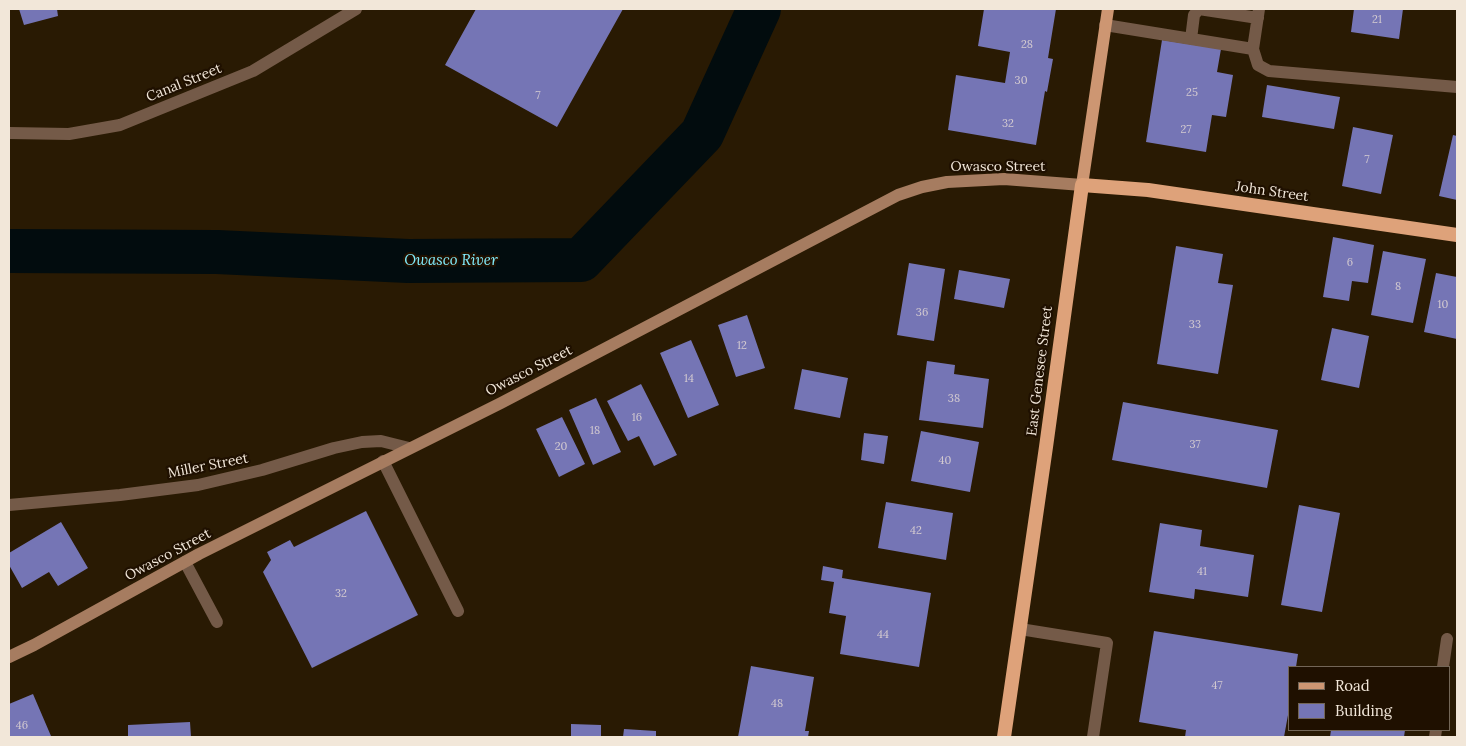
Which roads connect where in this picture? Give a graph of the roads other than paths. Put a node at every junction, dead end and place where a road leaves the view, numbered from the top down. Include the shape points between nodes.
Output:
1 (356, 9) edge
2 (1108, 9) edge
3 (1258, 14) edge
4 (1105, 25) junction
5 (1191, 39) junction
6 (1253, 49) junction
7 (1457, 87) edge
8 (9, 133) edge
9 (1082, 185) junction
10 (1457, 235) edge
11 (408, 448) junction
12 (383, 461) junction
13 (9, 505) edge
14 (185, 562) junction
15 (458, 611) dead end
16 (217, 622) dead end
17 (1020, 630) junction
18 (1446, 639) dead end
19 (9, 658) edge
20 (1443, 666) edge
21 (1004, 737) edge
22 (1093, 737) edge

1 - 8 street, Canal Street via 253,71 120,125 69,134
2 - 4 main road, East Genesee Street
3 - 5 street via 1198,9 1194,15
3 - 6 street
4 - 5 street
4 - 9 main road, East Genesee Street
5 - 6 street
6 - 7 street via 1258,64 1269,71
9 - 10 highway, John Street via 1148,190
9 - 11 main road, Owasco Street via 1004,179 947,182 898,195 501,403
9 - 17 highway, East Genesee Street
11 - 12 main road, Owasco Street
11 - 13 street, Miller Street via 381,441 362,442 198,485
12 - 14 main road, Owasco Street
12 - 15 street
14 - 16 street
14 - 19 main road, Owasco Street
17 - 21 highway, East Genesee Street
17 - 22 street via 1107,643
18 - 20 street

